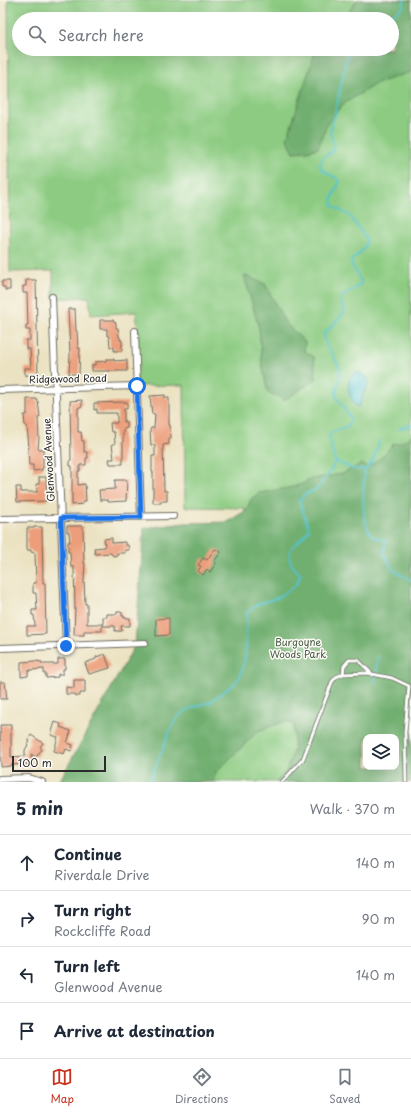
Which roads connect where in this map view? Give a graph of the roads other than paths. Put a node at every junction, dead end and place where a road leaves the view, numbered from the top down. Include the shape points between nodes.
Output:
1 (52, 297) dead end
2 (135, 331) dead end
3 (137, 386) junction
4 (55, 388) junction
5 (0, 390) edge
6 (173, 516) dead end
7 (141, 517) junction
8 (0, 518) edge
9 (61, 518) junction
10 (145, 643) dead end
11 (66, 646) junction
12 (0, 648) edge
13 (343, 674) junction
14 (373, 674) junction
15 (409, 686) junction
16 (411, 690) edge
17 (411, 730) edge
18 (405, 732) junction
19 (411, 749) edge
20 (406, 750) junction
21 (0, 779) edge
22 (42, 782) edge
23 (282, 782) edge
24 (406, 782) edge

1 - 4 street, Glenwood Avenue
2 - 3 street
3 - 4 street, Ridgewood Road
3 - 7 street
4 - 5 street, Ridgewood Road
4 - 9 street, Glenwood Avenue
6 - 7 street
7 - 9 street
8 - 9 street
9 - 11 street, Glenwood Avenue
10 - 11 street
11 - 12 street
13 - 14 lane
13 - 14 lane via 344,666 349,660 358,660
13 - 23 lane via 332,682 303,759
14 - 15 lane via 392,678
15 - 16 lane
15 - 18 lane
17 - 18 lane
18 - 20 lane
19 - 20 lane
20 - 24 lane
21 - 22 street via 29,778

